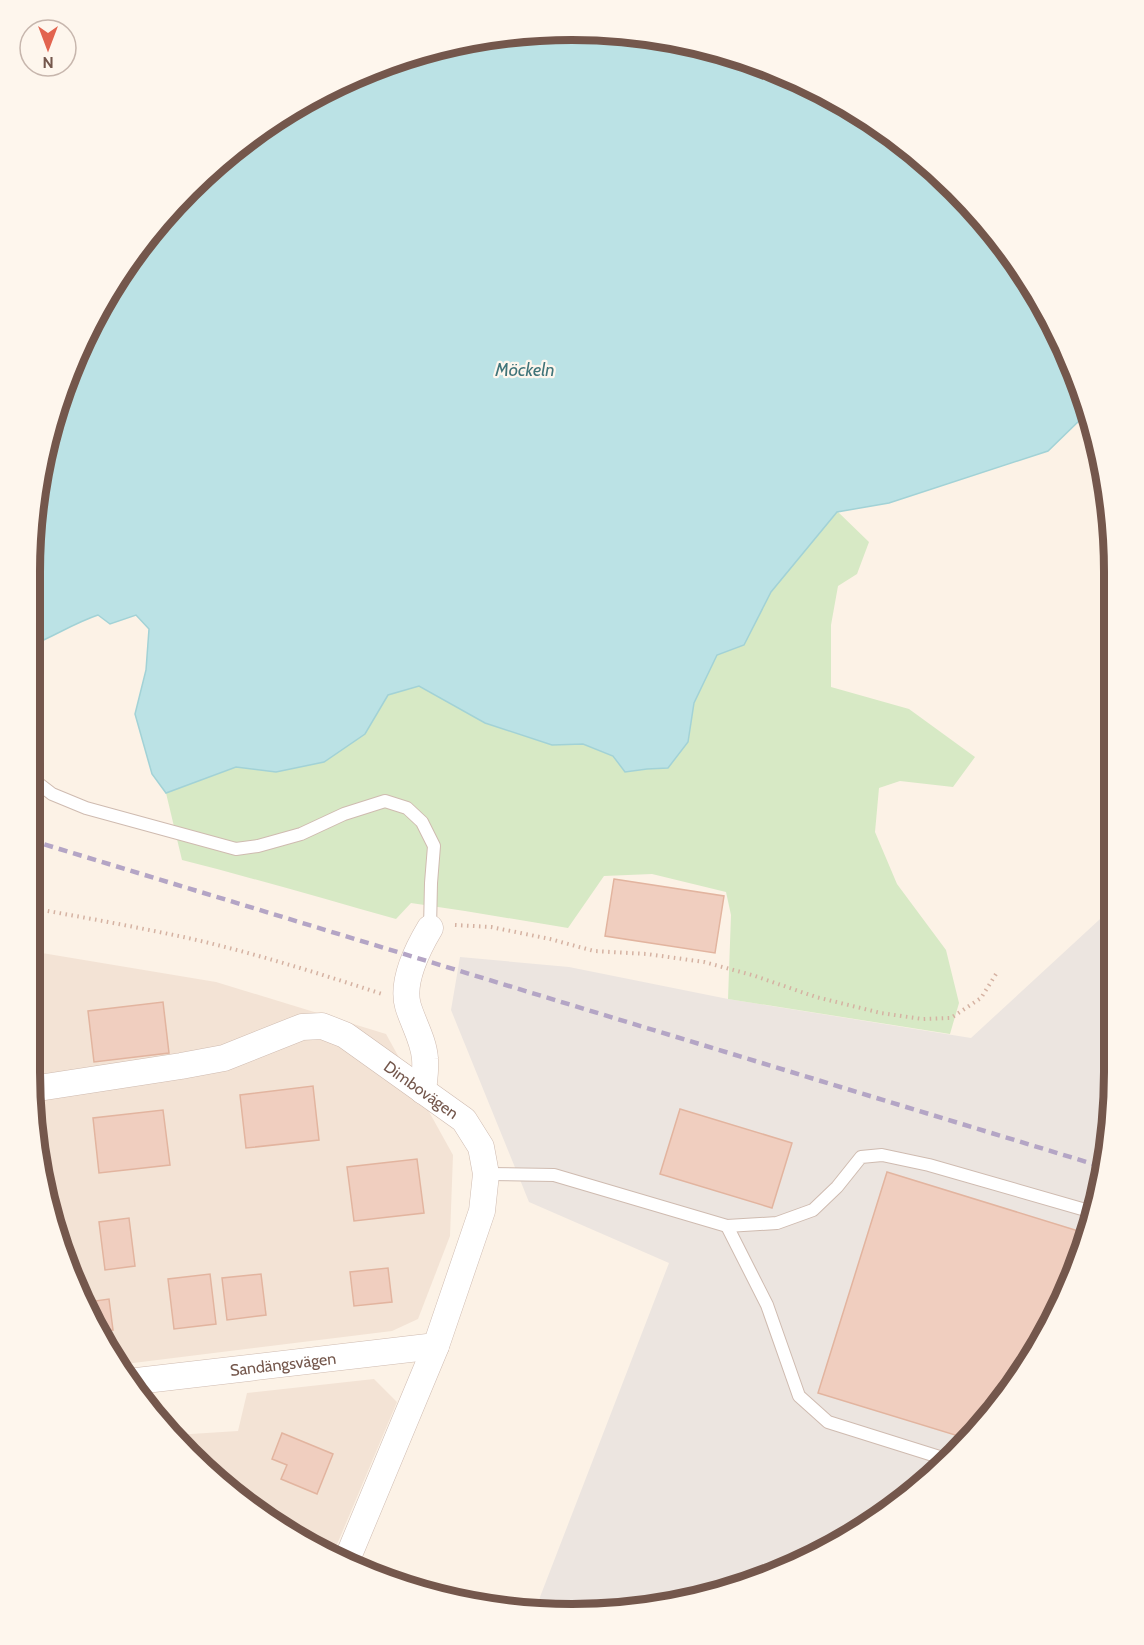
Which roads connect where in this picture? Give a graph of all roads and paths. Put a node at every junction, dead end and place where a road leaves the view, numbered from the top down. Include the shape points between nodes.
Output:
1 (40, 785) edge
2 (40, 911) edge
3 (430, 928) junction
4 (996, 974) dead end
5 (407, 1004) junction
6 (41, 1088) edge
7 (423, 1091) junction
8 (486, 1174) junction
9 (1085, 1210) edge
10 (727, 1226) junction
11 (436, 1346) junction
12 (139, 1381) edge
13 (939, 1457) edge
14 (349, 1555) edge

1 - 3 lane via 86,808 236,849 301,834 385,801 407,808 422,822 434,846
2 - 5 path via 189,938
3 - 4 path via 491,927 594,951 705,962 816,997 922,1019 951,1018 981,998
3 - 5 street via 407,982
5 - 7 street via 425,1058
6 - 7 street, Dimbovägen via 224,1058 302,1027 322,1026 345,1035
7 - 8 street, Dimbovägen via 465,1120 481,1147
8 - 10 lane via 554,1175
8 - 11 street, Dimbovägen via 482,1211
9 - 10 lane via 882,1155 861,1157 837,1188 813,1210 777,1223
10 - 13 lane via 767,1305 799,1396 828,1422
11 - 12 street, Sandängsvägen
11 - 14 street, Dimbovägen

